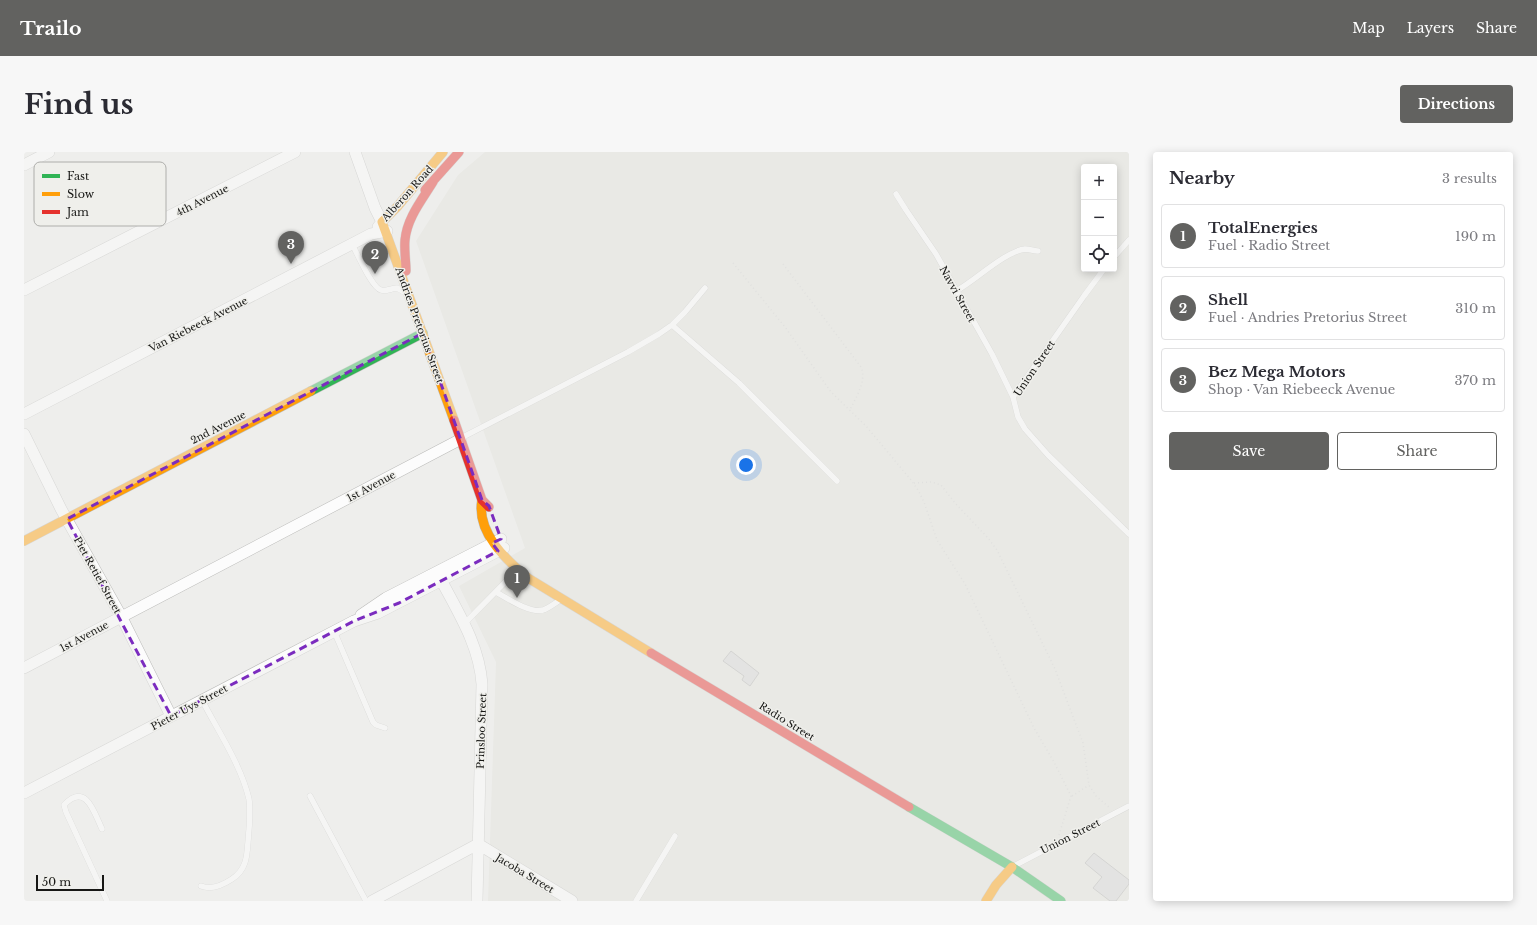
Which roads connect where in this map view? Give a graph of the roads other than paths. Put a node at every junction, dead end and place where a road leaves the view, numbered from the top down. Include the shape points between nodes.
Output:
1 (49, 152) edge
2 (295, 152) edge
3 (354, 152) edge
4 (443, 152) edge
5 (459, 152) edge
6 (24, 165) edge
7 (433, 182) junction
8 (896, 194) dead end
9 (402, 217) dead end
10 (166, 218) edge
11 (150, 226) edge
12 (388, 226) junction
13 (1129, 240) edge
14 (352, 244) junction
15 (1038, 251) dead end
16 (1117, 253) edge
17 (1102, 272) edge
18 (405, 283) junction
19 (705, 288) dead end
20 (24, 290) edge
21 (956, 291) junction
22 (409, 296) junction
23 (672, 325) junction
24 (423, 333) junction
25 (1013, 397) junction
26 (24, 414) edge
27 (24, 434) edge
28 (461, 438) junction
29 (837, 481) dead end
30 (482, 500) junction
31 (492, 513) dead end
32 (67, 519) junction
33 (1129, 534) edge
34 (24, 541) edge
35 (500, 545) junction
36 (517, 570) junction
37 (439, 576) junction
38 (496, 592) junction
39 (562, 599) junction
40 (121, 616) junction
41 (464, 624) junction
42 (334, 631) junction
43 (24, 668) edge
44 (202, 700) junction
45 (171, 716) junction
46 (385, 728) dead end
47 (24, 793) edge
48 (310, 796) dead end
49 (1129, 806) edge
50 (102, 829) dead end
51 (675, 836) dead end
52 (478, 844) junction
53 (1012, 867) junction
54 (201, 886) dead end
55 (106, 901) edge
56 (366, 901) edge
57 (372, 901) edge
58 (477, 901) edge
59 (572, 901) edge
60 (636, 901) edge
61 (986, 901) edge
62 (1061, 901) edge

1 - 6 street
2 - 10 street, 4th Avenue
3 - 12 street, Andries Pretorius Street via 375,208
4 - 12 street, Alberon Road via 402,202
5 - 7 street, Alberon Road
7 - 9 street, Alberon Road
7 - 18 street via 413,214 407,230
8 - 21 lane, Navvi Street via 936,254
11 - 20 street, 4th Avenue
12 - 14 street, Van Riebeeck Avenue
12 - 18 street, Andries Pretorius Street
13 - 16 lane
14 - 22 lane via 378,289 383,291 397,288
14 - 26 street, Van Riebeeck Avenue
15 - 21 lane via 1026,249 1012,254
17 - 25 lane, Union Street
18 - 22 street, Andries Pretorius Street
19 - 23 lane, 1st Avenue
21 - 25 lane, Navvi Street
22 - 24 street, Andries Pretorius Street
23 - 28 lane, 1st Avenue via 628,352
23 - 29 lane via 739,383
24 - 28 street, Andries Pretorius Street
24 - 32 street, 2nd Avenue
25 - 33 lane, Union Street via 1018,417 1034,440
27 - 32 street, Piet Retief Street
28 - 30 street, Andries Pretorius Street
28 - 40 street, 1st Avenue
30 - 31 street, Andries Pretorius Street
30 - 35 street, Andries Pretorius Street via 480,508 486,529
32 - 34 street, 2nd Avenue
32 - 40 street, Piet Retief Street
35 - 36 street, Radio Street
35 - 37 street, Pieter Uys Street
36 - 38 lane
36 - 39 street, Radio Street
37 - 41 street, Prinsloo Street
37 - 42 street, Pieter Uys Street via 378,613
38 - 39 lane via 535,611 543,610
38 - 41 lane
39 - 53 street, Radio Street
40 - 43 street, 1st Avenue
40 - 45 street, Piet Retief Street
41 - 52 street, Prinsloo Street via 481,668
42 - 44 street, Pieter Uys Street
42 - 46 lane via 373,722
44 - 45 street, Pieter Uys Street
44 - 54 lane via 238,769 249,800 249,820 244,868 232,880 216,887
45 - 47 street, Pieter Uys Street
48 - 56 lane
49 - 53 lane, Union Street
50 - 55 lane via 90,803 83,796 71,799 64,805
51 - 60 lane
52 - 57 street
52 - 58 street, Prinsloo Street
52 - 59 street, Jacoba Street
53 - 61 street
53 - 62 street, Radio Street

